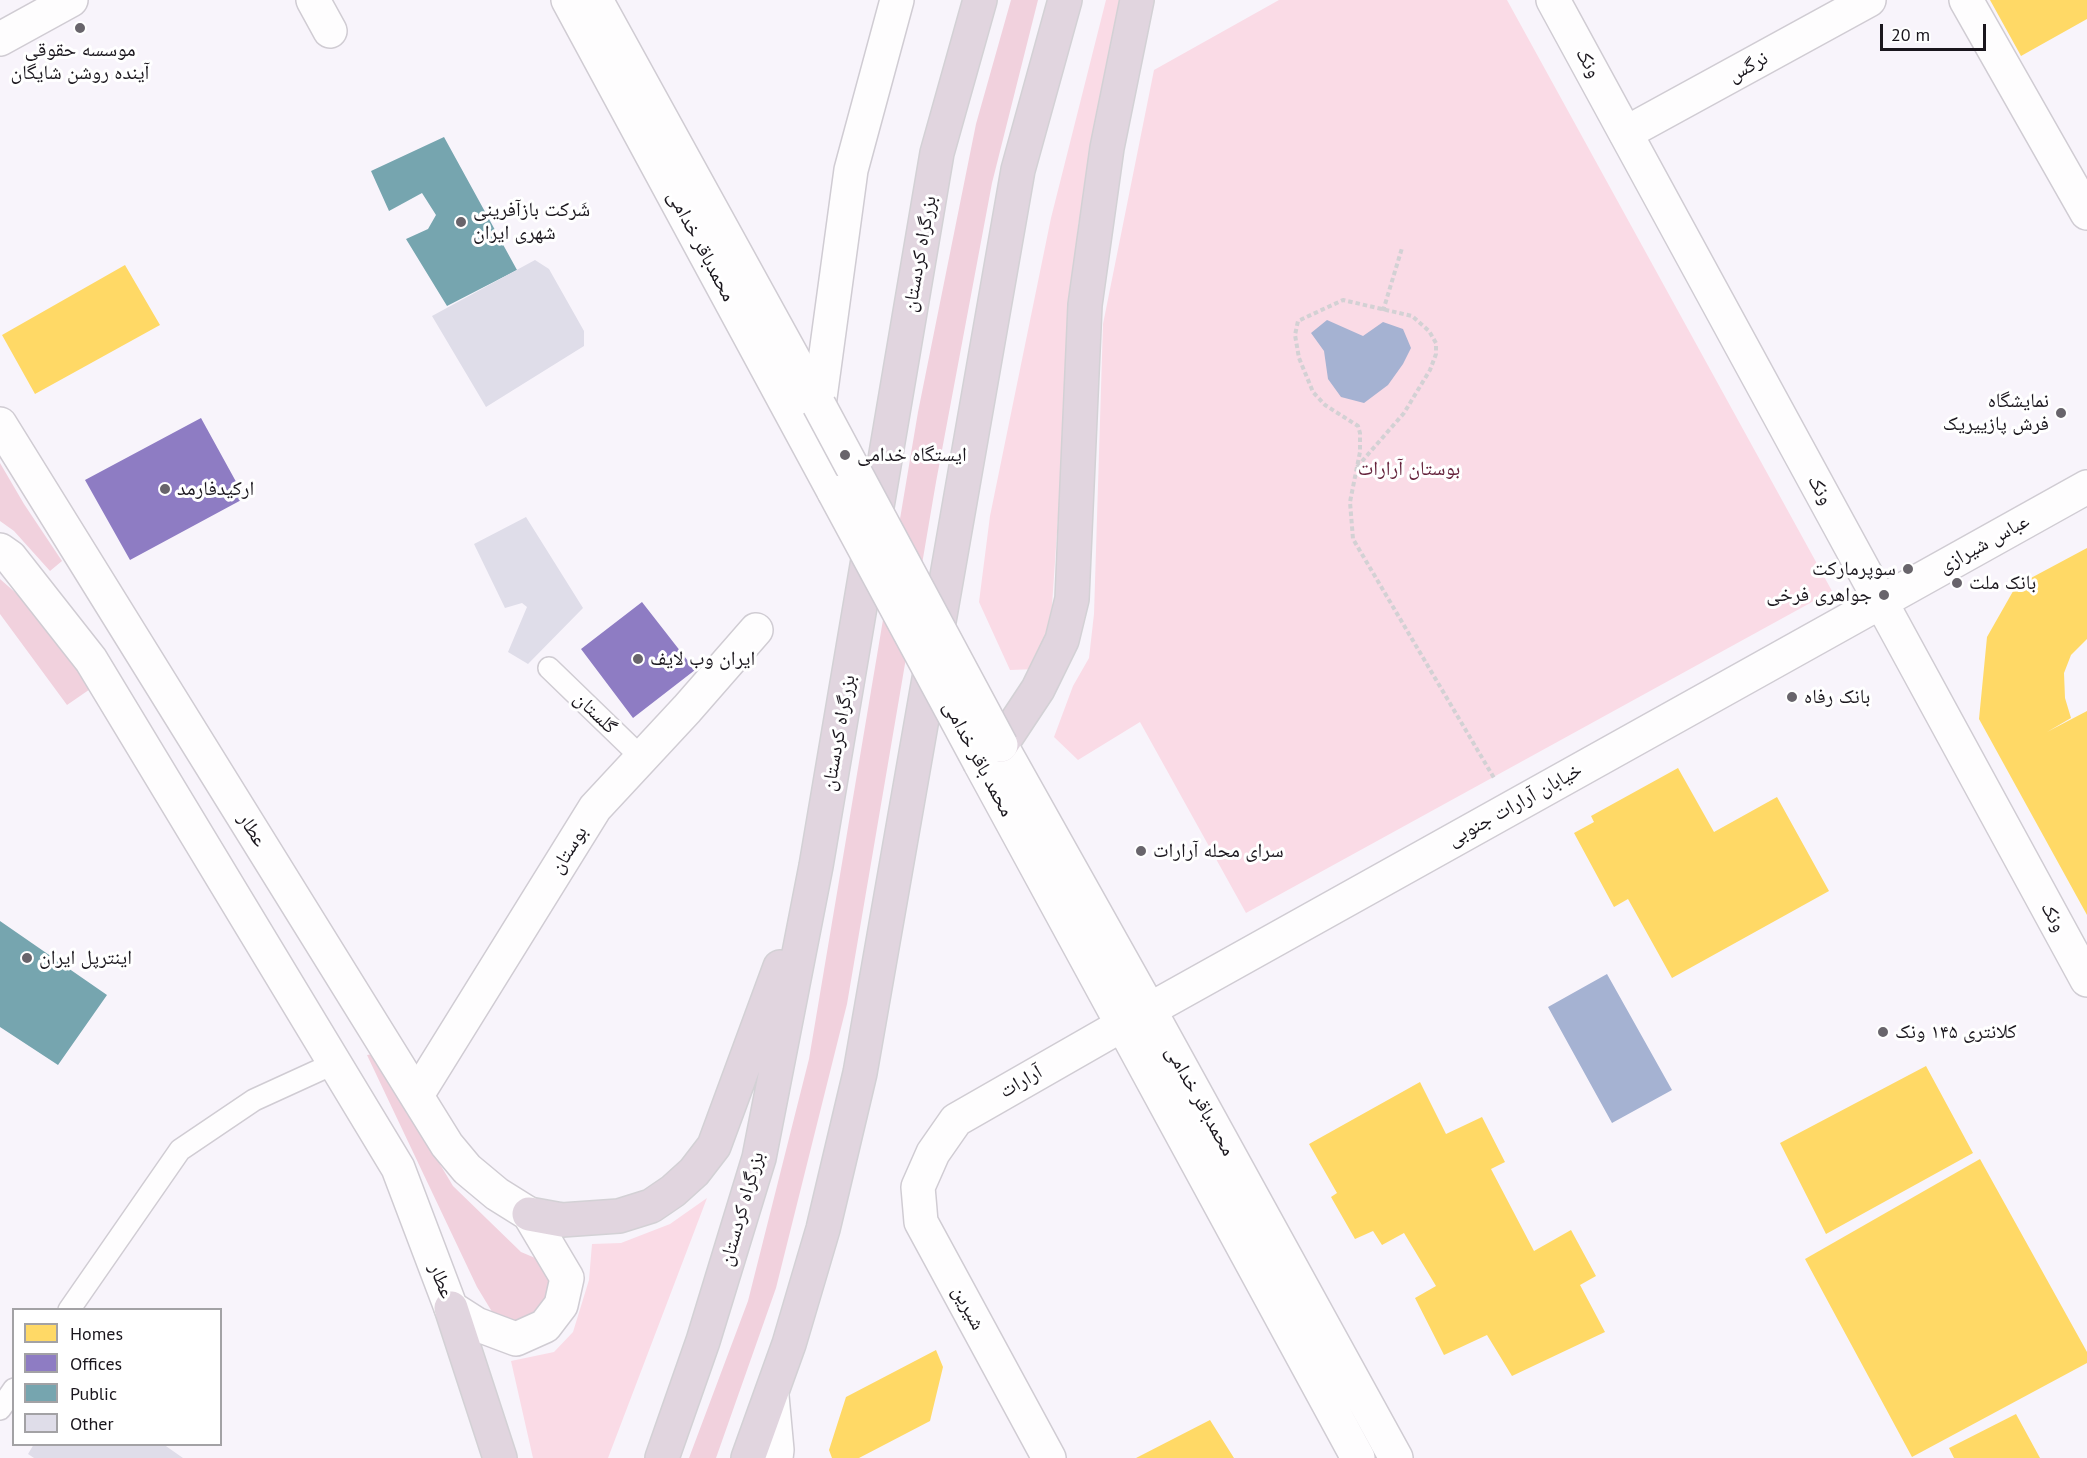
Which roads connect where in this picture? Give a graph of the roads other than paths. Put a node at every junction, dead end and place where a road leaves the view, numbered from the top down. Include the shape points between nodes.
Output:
1 (71, 0) edge
2 (313, 0) edge
3 (568, 0) edge
4 (596, 0) edge
5 (897, 0) edge
6 (981, 0) edge
7 (1065, 0) edge
8 (1137, 0) edge
9 (1552, 0) edge
10 (1869, 0) edge
11 (1966, 0) edge
12 (36, 8) edge
13 (330, 31) dead end
14 (0, 39) edge
15 (1626, 133) junction
16 (2087, 213) edge
17 (819, 405) junction
18 (0, 424) edge
19 (2087, 487) edge
20 (834, 492) joint
21 (0, 550) edge
22 (1881, 602) junction
23 (756, 630) dead end
24 (549, 668) dead end
25 (964, 706) junction
26 (990, 754) junction
27 (642, 758) junction
28 (816, 866) junction
29 (2087, 980) edge
30 (1136, 1017) junction
31 (335, 1063) junction
32 (417, 1095) junction
33 (933, 1154) joint
34 (530, 1214) junction
35 (70, 1308) edge
36 (451, 1308) junction
37 (12, 1392) edge
38 (772, 1396) junction
39 (0, 1409) edge
40 (500, 1458) edge
41 (662, 1458) edge
42 (748, 1458) edge
43 (776, 1458) edge
44 (1048, 1458) edge
45 (1358, 1458) edge
46 (1396, 1458) edge

1 - 12 main road
2 - 13 main road
3 - 20 main road, محمدباقر خدامی
4 - 17 main road, محمدباقر خدامی
5 - 17 main road via 851,170
6 - 28 highway, بزرگراه کردستان via 937,153
7 - 38 highway via 1018,170 860,1073 823,1229
8 - 26 highway via 1107,148 1085,305 1072,599 1062,640 1038,689
9 - 15 main road, ونک
10 - 15 main road, نرگس
11 - 16 main road
12 - 14 main road
15 - 22 main road, ونک
17 - 25 main road, محمد باقر خدامی, bridge
18 - 32 main road, عطار
19 - 22 main road, عباس شیرازی
20 - 25 main road, محمد باقر خدامی, bridge
21 - 31 main road, عطار via 10,557 92,660
22 - 29 main road, ونک
22 - 30 main road, خیابان آرارات جنوبی
23 - 27 main road, بوستان
24 - 27 lane, گلستان
25 - 26 main road, محمد باقر خدامی, bridge
26 - 30 main road, محمدباقر خدامی
27 - 32 main road, بوستان via 595,808
28 - 34 highway via 714,1146 694,1172 651,1206 618,1216 562,1220
28 - 41 highway, بزرگراه کردستان via 759,1158 703,1341
30 - 33 main road, آرارات via 956,1120
30 - 45 main road, محمدباقر خدامی
30 - 46 main road, محمدباقر خدامی
31 - 35 lane via 254,1100 180,1150
31 - 36 main road, عطار via 399,1168
32 - 34 main road, عطار via 447,1145 467,1169
33 - 44 main road, شیرین via 918,1187 921,1222
34 - 36 main road via 567,1278 561,1305 545,1326 516,1339 476,1324
36 - 40 highway
37 - 39 lane
38 - 42 highway
38 - 43 main road

